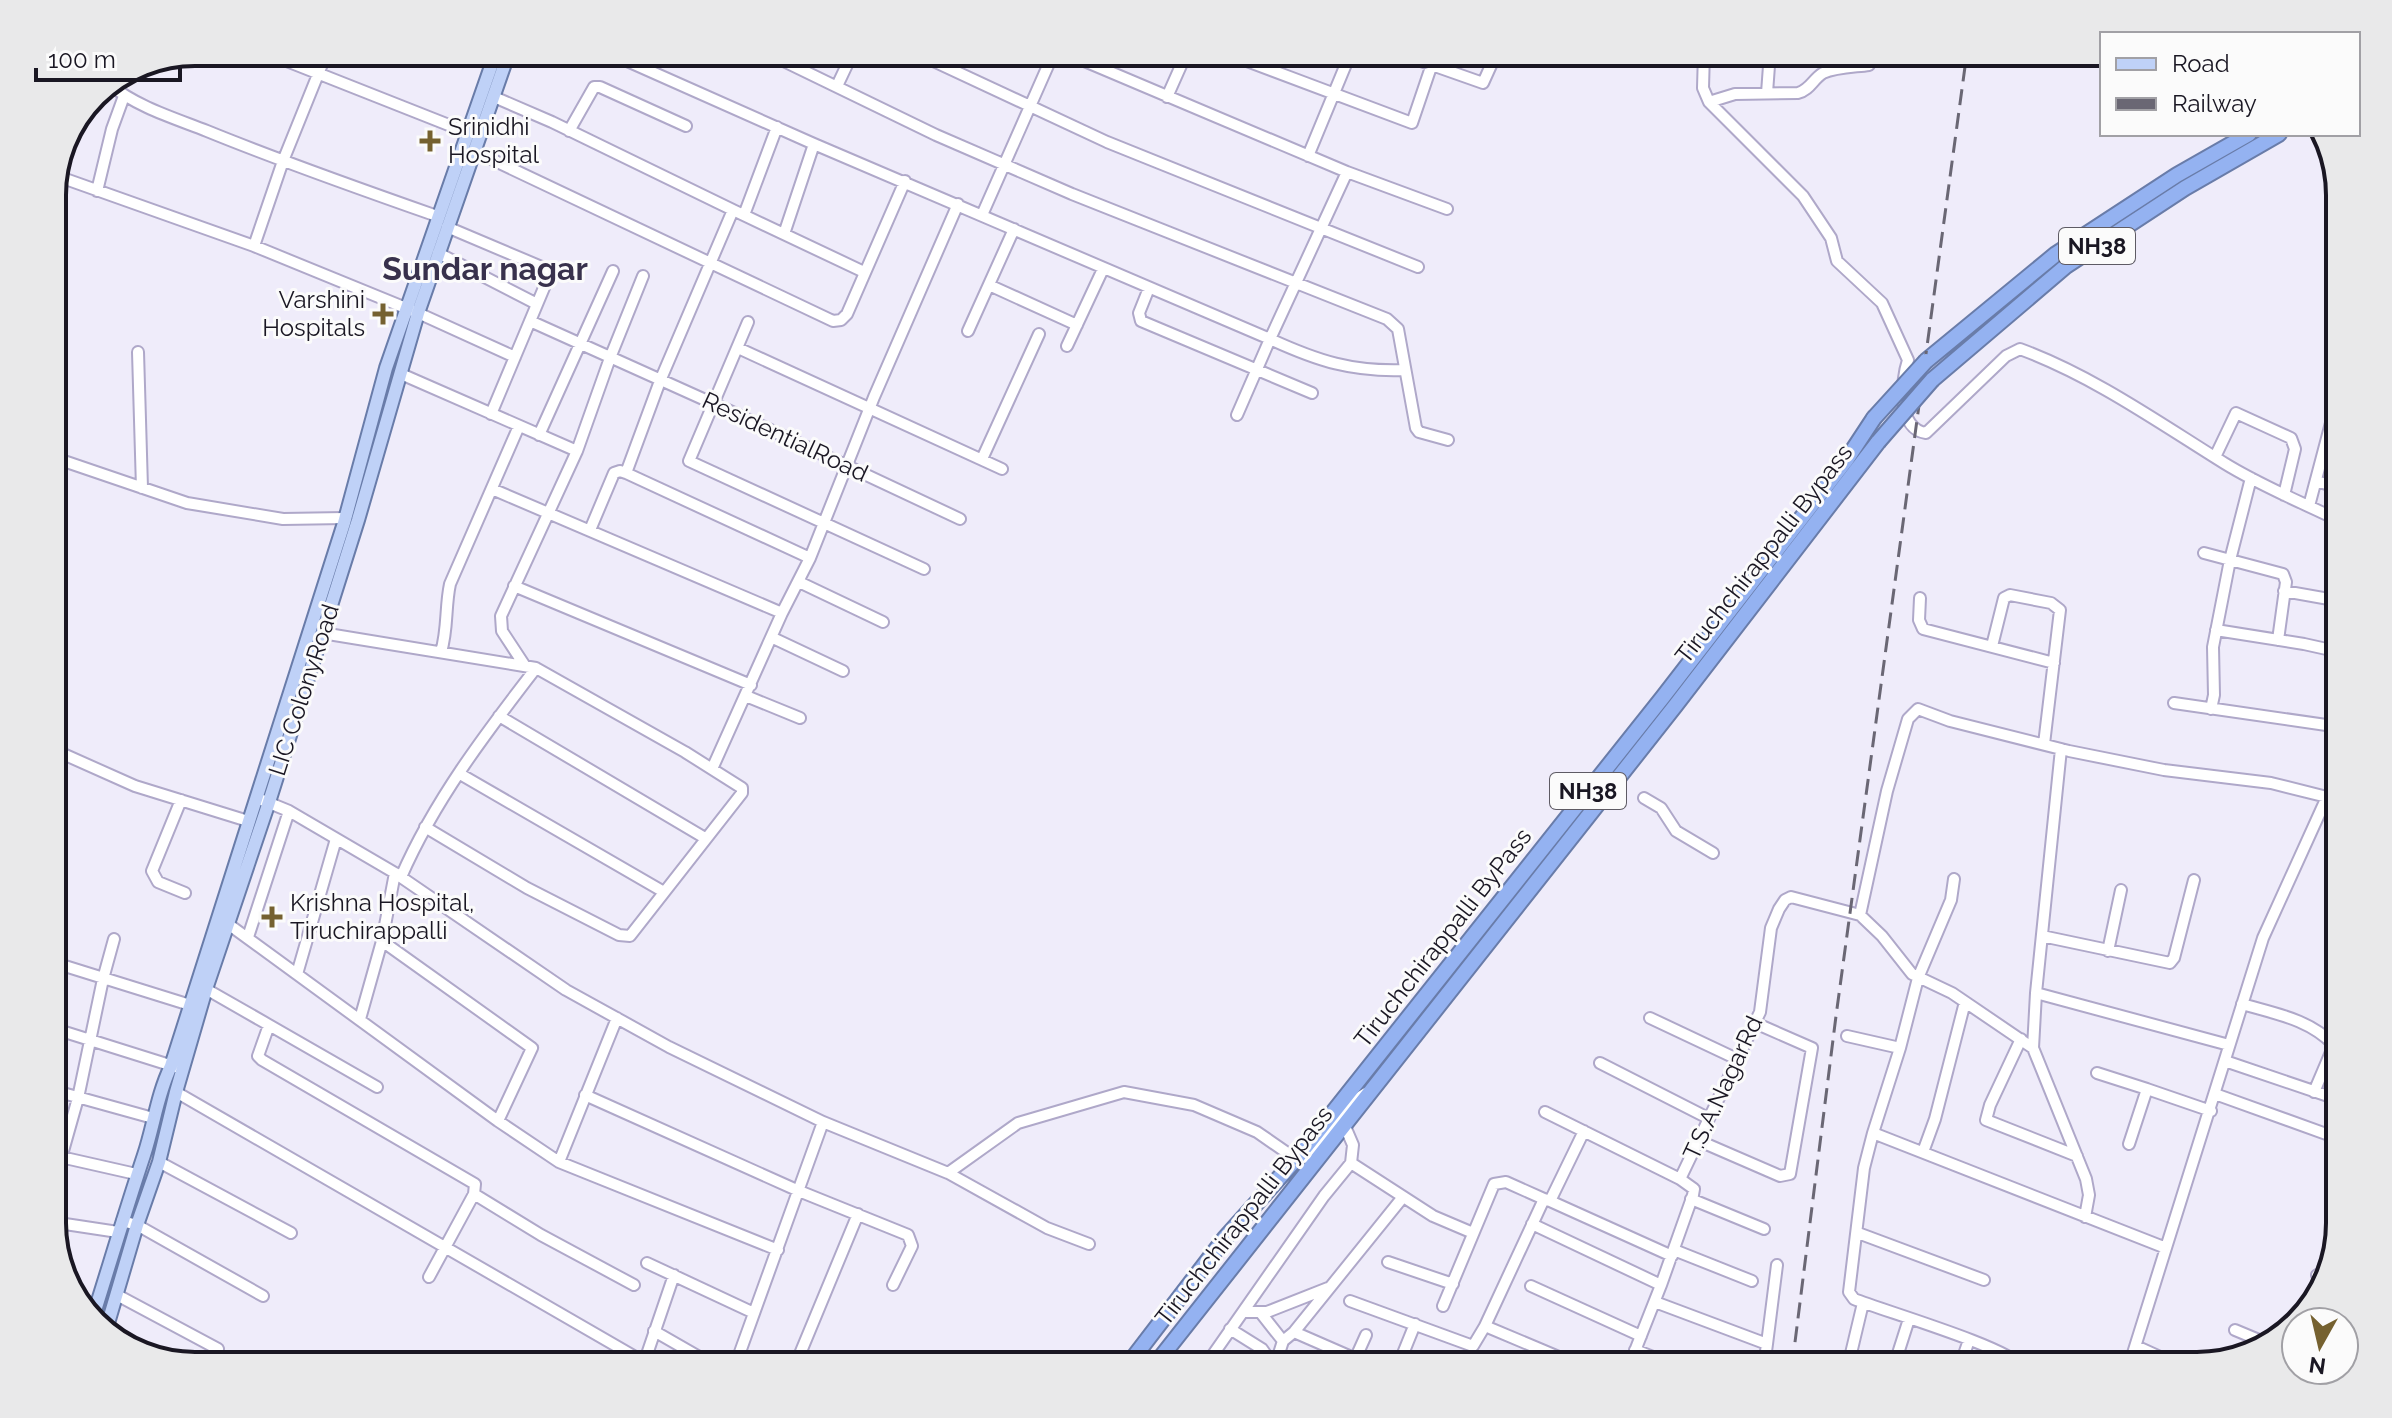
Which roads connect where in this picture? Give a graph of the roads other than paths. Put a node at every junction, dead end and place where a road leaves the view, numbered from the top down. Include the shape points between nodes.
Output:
1 (299, 66) edge
2 (322, 66) edge
3 (491, 66) edge
4 (504, 66) edge
5 (639, 66) edge
6 (796, 66) edge
7 (846, 66) edge
8 (944, 66) edge
9 (1048, 66) edge
10 (1095, 66) edge
11 (1181, 66) edge
12 (1259, 66) edge
13 (1345, 66) edge
14 (1431, 66) edge
15 (1437, 66) edge
16 (1491, 66) edge
17 (1704, 66) edge
18 (1769, 66) edge
19 (1862, 66) edge
20 (800, 68) joint
21 (319, 74) junction
22 (837, 86) junction
23 (119, 92) edge
24 (1767, 93) junction
25 (1333, 95) junction
26 (124, 96) junction
27 (494, 97) junction
28 (1167, 97) junction
29 (1709, 102) junction
30 (1030, 107) junction
31 (686, 126) dead end
32 (777, 127) junction
33 (569, 131) junction
34 (469, 133) junction
35 (2245, 136) edge
36 (2276, 136) edge
37 (814, 144) junction
38 (474, 151) junction
39 (1308, 156) junction
40 (283, 161) junction
41 (1004, 164) junction
42 (1347, 172) junction
43 (67, 180) edge
44 (905, 181) junction
45 (97, 191) junction
46 (958, 204) junction
47 (1447, 209) dead end
48 (739, 213) junction
49 (982, 215) junction
50 (437, 216) junction
51 (447, 227) junction
52 (1014, 229) junction
53 (1321, 229) junction
54 (784, 234) junction
55 (254, 246) junction
56 (438, 253) junction
57 (710, 264) junction
58 (1418, 267) dead end
59 (1103, 269) junction
60 (613, 271) dead end
61 (864, 272) junction
62 (643, 276) dead end
63 (1295, 284) junction
64 (989, 285) junction
65 (1149, 288) junction
66 (537, 304) junction
67 (412, 311) junction
68 (530, 321) junction
69 (748, 322) dead end
70 (1077, 325) junction
71 (968, 331) dead end
72 (1039, 334) dead end
73 (1270, 339) junction
74 (580, 343) junction
75 (1067, 346) dead end
76 (738, 348) junction
77 (138, 352) dead end
78 (515, 357) junction
79 (610, 358) junction
80 (1258, 370) junction
81 (1405, 370) junction
82 (401, 374) junction
83 (660, 381) junction
84 (1312, 393) dead end
85 (714, 404) junction
86 (869, 408) junction
87 (491, 414) junction
88 (1237, 415) dead end
89 (519, 426) junction
90 (539, 435) junction
91 (1448, 440) dead end
92 (2326, 442) edge
93 (577, 451) junction
94 (2215, 457) junction
95 (982, 459) junction
96 (66, 462) edge
97 (847, 466) junction
98 (1002, 469) dead end
99 (626, 473) junction
100 (2251, 478) junction
101 (2316, 481) junction
102 (2326, 484) edge
103 (142, 488) junction
104 (492, 489) junction
105 (2284, 495) junction
106 (2309, 506) junction
107 (548, 513) junction
108 (2326, 514) edge
109 (352, 519) junction
110 (960, 519) dead end
111 (824, 523) junction
112 (590, 530) junction
113 (2204, 553) dead end
114 (810, 558) junction
115 (2230, 560) junction
116 (924, 569) dead end
117 (799, 582) junction
118 (514, 586) junction
119 (2284, 591) junction
120 (1920, 598) dead end
121 (2326, 598) edge
122 (782, 613) junction
123 (883, 622) dead end
124 (2216, 630) junction
125 (322, 633) junction
126 (773, 638) junction
127 (2278, 640) junction
128 (1992, 646) junction
129 (2326, 649) edge
130 (441, 652) junction
131 (2054, 663) junction
132 (530, 667) junction
133 (843, 671) dead end
134 (751, 685) junction
135 (746, 696) junction
136 (2174, 703) dead end
137 (2211, 709) junction
138 (499, 716) junction
139 (800, 718) dead end
140 (2326, 725) edge
141 (2044, 744) junction
142 (2061, 749) junction
143 (66, 755) edge
144 (712, 769) junction
145 (460, 774) junction
146 (2326, 797) edge
147 (1644, 798) dead end
148 (2326, 799) edge
149 (181, 800) junction
150 (263, 800) junction
151 (289, 811) junction
152 (248, 821) junction
153 (425, 827) junction
154 (705, 838) junction
155 (336, 839) junction
156 (1713, 853) dead end
157 (398, 875) junction
158 (1954, 879) dead end
159 (2194, 880) dead end
160 (2121, 890) dead end
161 (664, 892) junction
162 (185, 893) dead end
163 (1860, 915) junction
164 (224, 921) junction
165 (2042, 936) junction
166 (248, 937) junction
167 (114, 939) dead end
168 (382, 941) junction
169 (2108, 951) junction
170 (66, 967) edge
171 (297, 974) junction
172 (1918, 978) junction
173 (103, 979) junction
174 (206, 989) junction
175 (2036, 993) junction
176 (1965, 1002) junction
177 (2242, 1004) junction
178 (190, 1005) junction
179 (617, 1018) junction
180 (1650, 1018) dead end
181 (360, 1019) junction
182 (1755, 1023) junction
183 (269, 1025) junction
184 (66, 1032) edge
185 (1847, 1036) dead end
186 (2326, 1037) edge
187 (2021, 1039) junction
188 (90, 1040) junction
189 (2229, 1045) junction
190 (1900, 1048) junction
191 (2033, 1048) junction
192 (1737, 1059) junction
193 (2225, 1061) junction
194 (1600, 1063) dead end
195 (2326, 1064) edge
196 (177, 1067) junction
197 (2097, 1073) dead end
198 (377, 1087) dead end
199 (2147, 1089) junction
200 (176, 1092) junction
201 (1368, 1092) junction
202 (2314, 1092) junction
203 (66, 1094) edge
204 (2215, 1094) junction
205 (585, 1095) junction
206 (2326, 1096) edge
207 (78, 1098) junction
208 (2211, 1111) junction
209 (1545, 1112) dead end
210 (153, 1118) junction
211 (1708, 1118) junction
212 (498, 1121) junction
213 (823, 1122) junction
214 (1344, 1124) junction
215 (66, 1131) edge
216 (1584, 1131) junction
217 (1873, 1133) junction
218 (2326, 1134) edge
219 (1697, 1140) junction
220 (2129, 1144) dead end
221 (1923, 1152) junction
222 (2077, 1156) junction
223 (66, 1157) edge
224 (1296, 1159) junction
225 (159, 1162) junction
226 (559, 1162) junction
227 (1351, 1163) junction
228 (1688, 1163) junction
229 (1663, 1171) junction
230 (948, 1173) junction
231 (136, 1174) junction
232 (1304, 1175) junction
233 (1680, 1179) junction
234 (799, 1191) junction
235 (474, 1194) junction
236 (1403, 1197) junction
237 (1691, 1199) junction
238 (1547, 1200) junction
239 (858, 1214) junction
240 (2085, 1217) junction
241 (66, 1223) edge
242 (1532, 1224) junction
243 (137, 1225) junction
244 (120, 1227) junction
245 (1764, 1229) dead end
246 (291, 1233) dead end
247 (1473, 1233) junction
248 (1858, 1233) junction
249 (1225, 1238) junction
250 (1089, 1244) dead end
251 (445, 1248) junction
252 (2166, 1248) junction
253 (778, 1250) junction
254 (1673, 1253) junction
255 (1388, 1262) dead end
256 (647, 1263) dead end
257 (1777, 1265) dead end
258 (674, 1275) junction
259 (429, 1277) dead end
260 (1984, 1280) dead end
261 (1752, 1281) dead end
262 (1453, 1284) junction
263 (634, 1285) dead end
264 (893, 1285) dead end
265 (1661, 1285) junction
266 (1531, 1286) dead end
267 (1330, 1288) junction
268 (117, 1295) junction
269 (263, 1296) dead end
270 (1350, 1301) dead end
271 (1655, 1302) junction
272 (1863, 1303) junction
273 (96, 1306) edge
274 (1443, 1306) dead end
275 (1243, 1312) junction
276 (1260, 1312) junction
277 (754, 1313) junction
278 (109, 1319) edge
279 (1909, 1319) junction
280 (1415, 1324) junction
281 (1485, 1326) junction
282 (1230, 1329) junction
283 (2235, 1330) dead end
284 (654, 1331) junction
285 (1294, 1332) junction
286 (1366, 1335) dead end
287 (1641, 1336) junction
288 (2255, 1338) edge
289 (1969, 1340) junction
290 (1283, 1341) junction
291 (1767, 1344) junction
292 (2136, 1346) junction
293 (218, 1349) dead end
294 (1635, 1350) joint
295 (623, 1352) edge
296 (647, 1352) edge
297 (691, 1352) edge
298 (740, 1352) edge
299 (801, 1352) edge
300 (1138, 1352) edge
301 (1165, 1352) edge
302 (1214, 1352) edge
303 (1264, 1352) edge
304 (1279, 1352) edge
305 (1333, 1352) edge
306 (1358, 1352) edge
307 (1404, 1352) edge
308 (1547, 1352) edge
309 (1640, 1352) edge
310 (1766, 1352) edge
311 (1851, 1352) edge
312 (1898, 1352) edge
313 (1965, 1352) edge
314 (1997, 1352) edge
315 (2134, 1352) edge
316 (2149, 1352) edge

1 - 21 street
2 - 21 street
3 - 34 main road, LIC ColonyRoad
4 - 27 main road, LIC ColonyRoad
5 - 32 street
6 - 20 street
7 - 22 street
8 - 30 street
9 - 30 street
10 - 28 street
11 - 28 street
12 - 25 street
13 - 25 street
14 - 25 street via 1412,123
15 - 16 street via 1483,83
17 - 29 street
18 - 24 street
19 - 24 street via 1828,71 1804,91
20 - 22 street
21 - 34 street
21 - 40 street
22 - 41 street
23 - 26 street
24 - 29 street
25 - 39 street
26 - 40 street
26 - 45 street
27 - 33 street
27 - 38 main road, LIC ColonyRoad
28 - 39 street
29 - 94 street via 1803,196 1831,238 1837,261 1882,303 1908,360 1901,382 1909,424 1917,432 1926,433 2006,356 2020,349 2156,419
30 - 41 street
30 - 53 street
31 - 33 street via 594,87
32 - 37 street
32 - 48 street
33 - 48 street
34 - 50 main road, LIC ColonyRoad
35 - 224 highway, Tiruchchirappalli ByPass / NH38, bridge via 2056,254 1926,361 1874,418 1672,684
36 - 201 highway, Tiruchchirappalli Bypass / NH38, bridge via 2066,266 1932,380
37 - 44 street
37 - 54 street
38 - 51 main road, LIC ColonyRoad
38 - 57 street
39 - 42 street
40 - 50 street
40 - 55 street
41 - 49 street
41 - 63 street
42 - 47 street
42 - 53 street
43 - 45 street
44 - 46 street
44 - 61 street
45 - 55 street
46 - 49 street
46 - 86 street
48 - 54 street
48 - 57 street
49 - 52 street
50 - 67 main road, LIC ColonyRoad
51 - 56 main road, LIC ColonyRoad
51 - 66 street via 551,271
52 - 59 street
52 - 64 street
53 - 58 street
53 - 63 street
54 - 61 street
55 - 67 street
56 - 66 street
56 - 67 main road, LIC ColonyRoad
57 - 61 street via 833,321 847,314
57 - 83 street
59 - 65 street
59 - 70 street
60 - 74 street
62 - 79 street
63 - 73 street
63 - 81 street via 1393,323
64 - 70 street
64 - 71 street
65 - 73 street
65 - 80 street via 1141,321
66 - 68 street
67 - 78 street
67 - 82 main road, LIC ColonyRoad
67 - 109 main road, LIC ColonyRoad via 386,368
68 - 74 street, ResidentialRoad
68 - 78 street
69 - 76 street
70 - 75 street
72 - 95 street
73 - 80 street
73 - 81 street via 1336,365
74 - 79 street, ResidentialRoad
74 - 90 street
76 - 85 street
76 - 86 street
77 - 103 street
78 - 87 street
79 - 83 street, ResidentialRoad
79 - 93 street
80 - 84 street
80 - 88 street
81 - 91 street via 1416,428
82 - 87 street
82 - 109 main road, LIC ColonyRoad
83 - 85 street, ResidentialRoad
83 - 99 street
85 - 97 street, ResidentialRoad
85 - 111 street via 689,461
86 - 95 street
86 - 97 street
87 - 89 street
89 - 90 street
89 - 104 street
90 - 93 street
92 - 101 street
93 - 107 street
94 - 100 street
94 - 105 street via 2236,413 2291,438 2295,449
95 - 98 street
96 - 103 street
97 - 110 street, ResidentialRoad
97 - 111 street
99 - 112 street via 614,473
99 - 114 street
100 - 105 street
100 - 115 street
101 - 102 street
101 - 106 street
103 - 109 street via 187,503 283,519
104 - 107 street
104 - 130 street via 450,584
105 - 106 street
106 - 108 street
107 - 112 street
107 - 118 street
109 - 125 main road, LIC ColonyRoad
109 - 150 main road, LIC ColonyRoad
111 - 114 street
111 - 116 street
112 - 122 street
113 - 115 street
114 - 117 street
115 - 119 street via 2283,574
115 - 124 street
117 - 122 street
117 - 123 street
118 - 132 street via 501,616 502,631
118 - 134 street
119 - 121 street
119 - 127 street
120 - 128 street via 1923,629
122 - 126 street
124 - 127 street
124 - 137 street
125 - 130 street
125 - 150 main road, LIC ColonyRoad
126 - 133 street
126 - 134 street
127 - 129 street
128 - 131 street
128 - 131 street via 2004,598 2051,603 2060,610
130 - 132 street
131 - 141 street
132 - 138 street
132 - 144 street
134 - 135 street
135 - 139 street
135 - 144 street
136 - 137 street
137 - 140 street
138 - 145 street
138 - 154 street
141 - 142 street
141 - 163 street via 1918,709 1908,719 1887,791
142 - 146 street
142 - 165 street
143 - 149 street
144 - 154 street via 742,788
145 - 153 street
145 - 161 street
147 - 156 street via 1661,808 1676,831
148 - 177 street via 2263,938
149 - 152 street
149 - 162 street via 152,871 158,882
150 - 151 street
150 - 152 main road, LIC ColonyRoad
150 - 164 main road, LIC ColonyRoad
151 - 155 street
151 - 166 street
152 - 164 main road, LIC ColonyRoad
153 - 157 street
153 - 161 street via 527,888 624,937
154 - 161 street
155 - 157 street
155 - 171 street
157 - 168 street
157 - 179 street via 566,990
158 - 172 street via 1951,900
159 - 169 street via 2170,963
160 - 169 street
163 - 172 street
163 - 182 street, T.S.A.NagarRd via 1791,897 1785,900 1771,928
164 - 166 street
164 - 174 main road, LIC ColonyRoad
164 - 178 main road, LIC ColonyRoad
165 - 169 street
165 - 175 street
166 - 171 street
167 - 173 street
168 - 181 street
168 - 212 street via 532,1048
170 - 173 street
171 - 181 street
172 - 176 street
172 - 190 street
173 - 178 street
173 - 188 street
174 - 183 street
174 - 196 main road, LIC ColonyRoad
175 - 189 street
175 - 191 street
176 - 187 street
176 - 221 street
177 - 186 street via 2306,1024
177 - 189 street
178 - 196 main road, LIC ColonyRoad
179 - 205 street
179 - 213 street
180 - 192 street
181 - 212 street
182 - 192 street, T.S.A.NagarRd
182 - 219 street via 1812,1048 1790,1174 1780,1176
183 - 198 street
183 - 235 street via 258,1051 262,1060 475,1184
184 - 188 street
185 - 190 street
187 - 191 street
187 - 222 street via 1986,1120
188 - 196 street
188 - 207 street
189 - 193 street
190 - 217 street
191 - 222 street
192 - 211 street, T.S.A.NagarRd
193 - 202 street
193 - 204 street
194 - 211 street
195 - 202 street
196 - 200 main road, LIC ColonyRoad
196 - 210 main road, LIC ColonyRoad via 162,1084
197 - 199 street
199 - 208 street
199 - 220 street
200 - 225 main road, LIC ColonyRoad
200 - 251 street
201 - 214 highway, Tiruchchirappalli Bypass / NH38
201 - 224 street, Tiruchchirappalli Bypass via 1355,1100 1310,1157
202 - 206 street
203 - 207 street
204 - 208 street
204 - 218 street
205 - 226 street
205 - 234 street
207 - 210 street
207 - 215 street
208 - 252 street
209 - 216 street
210 - 231 main road, LIC ColonyRoad
211 - 219 street, T.S.A.NagarRd
212 - 226 street
213 - 230 street
213 - 234 street
214 - 227 street via 1353,1145
214 - 232 highway, Tiruchchirappalli Bypass / NH38
216 - 229 street
216 - 238 street
217 - 221 street
217 - 248 street
219 - 228 street, T.S.A.NagarRd
221 - 240 street
222 - 240 street via 2088,1188
223 - 231 street
224 - 230 street via 1257,1132 1194,1105 1124,1092 1018,1123
224 - 249 highway, Tiruchchirappalli ByPass / NH38
225 - 243 main road, LIC ColonyRoad
225 - 246 street
226 - 253 street
227 - 236 street
227 - 275 street
228 - 229 street
228 - 233 street, T.S.A.NagarRd
229 - 233 street
230 - 250 street via 1047,1228
231 - 244 main road, LIC ColonyRoad
232 - 249 highway via 1289,1176 1238,1231
232 - 301 highway, Tiruchchirappalli Bypass / NH38
233 - 237 street, T.S.A.NagarRd via 1694,1189
234 - 239 street
234 - 253 street
235 - 251 street
235 - 263 street
236 - 247 street
236 - 267 street
237 - 245 street
237 - 254 street
238 - 242 street
238 - 247 street via 1500,1181
238 - 254 street
239 - 264 street via 912,1240
239 - 299 street
240 - 252 street
241 - 244 street
242 - 265 street
242 - 281 street
243 - 244 street
243 - 268 main road, LIC ColonyRoad
243 - 269 street
244 - 273 main road, LIC ColonyRoad
247 - 262 street
248 - 260 street
248 - 272 street via 1849,1292
249 - 300 highway, Tiruchchirappalli ByPass / NH38
251 - 259 street
251 - 295 street
252 - 292 street
253 - 277 street
254 - 261 street
254 - 265 street
255 - 262 street
256 - 258 street
257 - 291 street
258 - 277 street
258 - 284 street
262 - 274 street
265 - 271 street
266 - 287 street
267 - 276 street
267 - 285 street
268 - 278 main road, LIC ColonyRoad
268 - 293 street
270 - 280 street
271 - 287 street
271 - 291 street
272 - 279 street
272 - 311 street
275 - 276 street
275 - 282 street
276 - 290 street
277 - 298 street
279 - 289 street
279 - 312 street
280 - 281 street via 1473,1346
280 - 307 street
281 - 308 street
282 - 302 street
282 - 303 street
283 - 288 street
284 - 296 street
284 - 297 street
285 - 290 street
285 - 305 street
286 - 306 street
287 - 294 street
289 - 313 street
289 - 314 street
290 - 304 street
291 - 310 street
292 - 315 street
292 - 316 street
294 - 309 street

